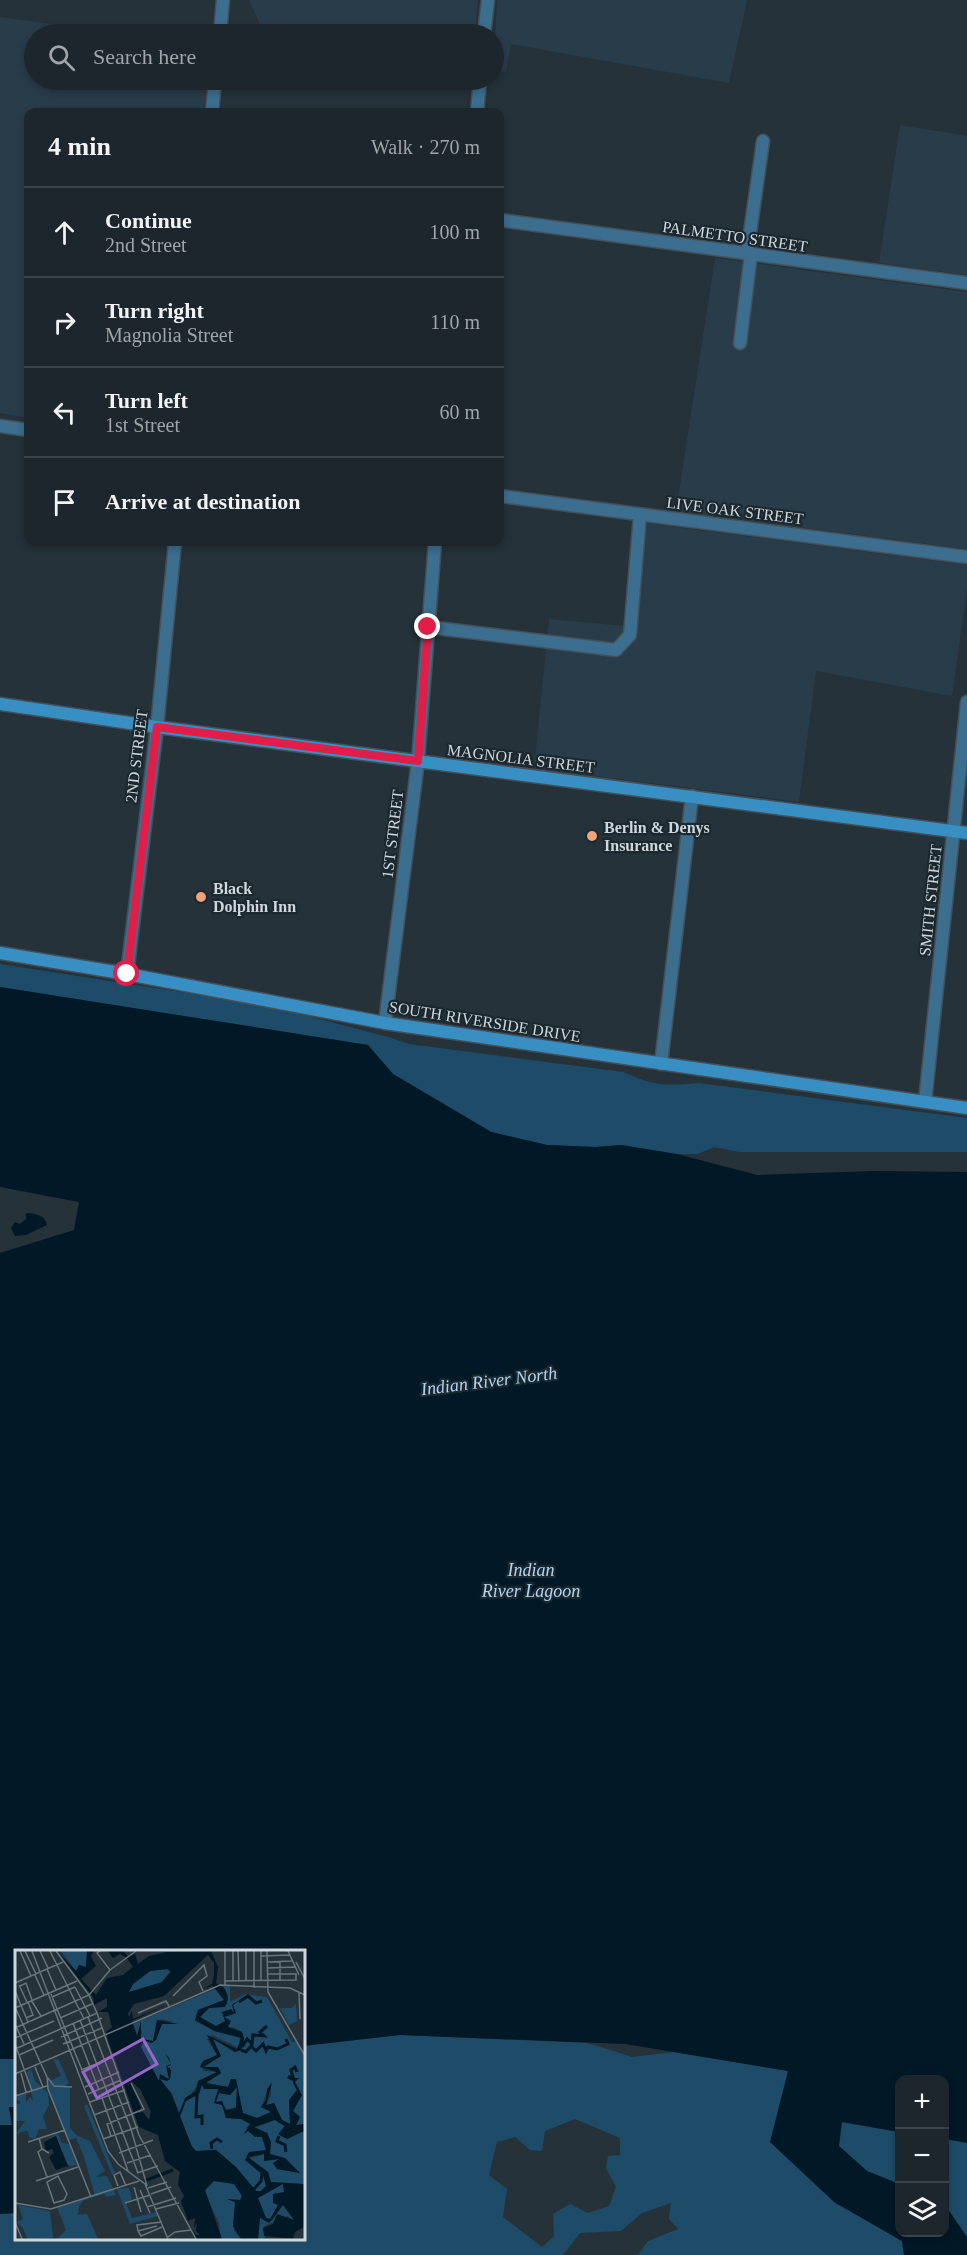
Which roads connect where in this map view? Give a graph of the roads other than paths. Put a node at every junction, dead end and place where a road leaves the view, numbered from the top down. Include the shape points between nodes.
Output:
1 (223, 0) edge
2 (488, 0) edge
3 (221, 24) edge
4 (485, 24) edge
5 (214, 90) edge
6 (479, 90) edge
7 (212, 108) edge
8 (477, 108) edge
9 (763, 141) dead end
10 (504, 221) edge
11 (749, 254) junction
12 (967, 283) edge
13 (740, 343) dead end
14 (0, 426) edge
15 (24, 429) edge
16 (504, 497) edge
17 (640, 514) junction
18 (175, 546) edge
19 (435, 546) edge
20 (967, 557) edge
21 (428, 627) junction
22 (967, 702) edge
23 (0, 704) edge
24 (157, 727) junction
25 (418, 761) junction
26 (692, 796) junction
27 (961, 832) edge
28 (0, 953) edge
29 (127, 974) junction
30 (385, 1023) junction
31 (661, 1064) junction
32 (925, 1102) junction
33 (967, 1108) edge

1 - 3 street
2 - 4 street
5 - 7 street
6 - 8 street
9 - 11 street
10 - 11 street, PALMETTO STREET
11 - 12 street, PALMETTO STREET
11 - 13 street
14 - 15 street
16 - 17 street, LIVE OAK STREET
17 - 20 street, LIVE OAK STREET
17 - 21 street via 630,635 616,650
18 - 24 street, 2ND STREET
19 - 21 street, 1ST STREET
21 - 25 street, 1ST STREET
22 - 27 street, SMITH STREET
23 - 24 street, MAGNOLIA STREET
24 - 25 street, MAGNOLIA STREET
24 - 29 street, 2ND STREET
25 - 26 street, MAGNOLIA STREET
25 - 30 street, 1ST STREET
26 - 27 street, MAGNOLIA STREET
26 - 31 street
27 - 32 street, SMITH STREET
28 - 29 street, SOUTH RIVERSIDE DRIVE
29 - 30 street, SOUTH RIVERSIDE DRIVE
30 - 31 street, SOUTH RIVERSIDE DRIVE
31 - 32 street, SOUTH RIVERSIDE DRIVE
32 - 33 street, SOUTH RIVERSIDE DRIVE

